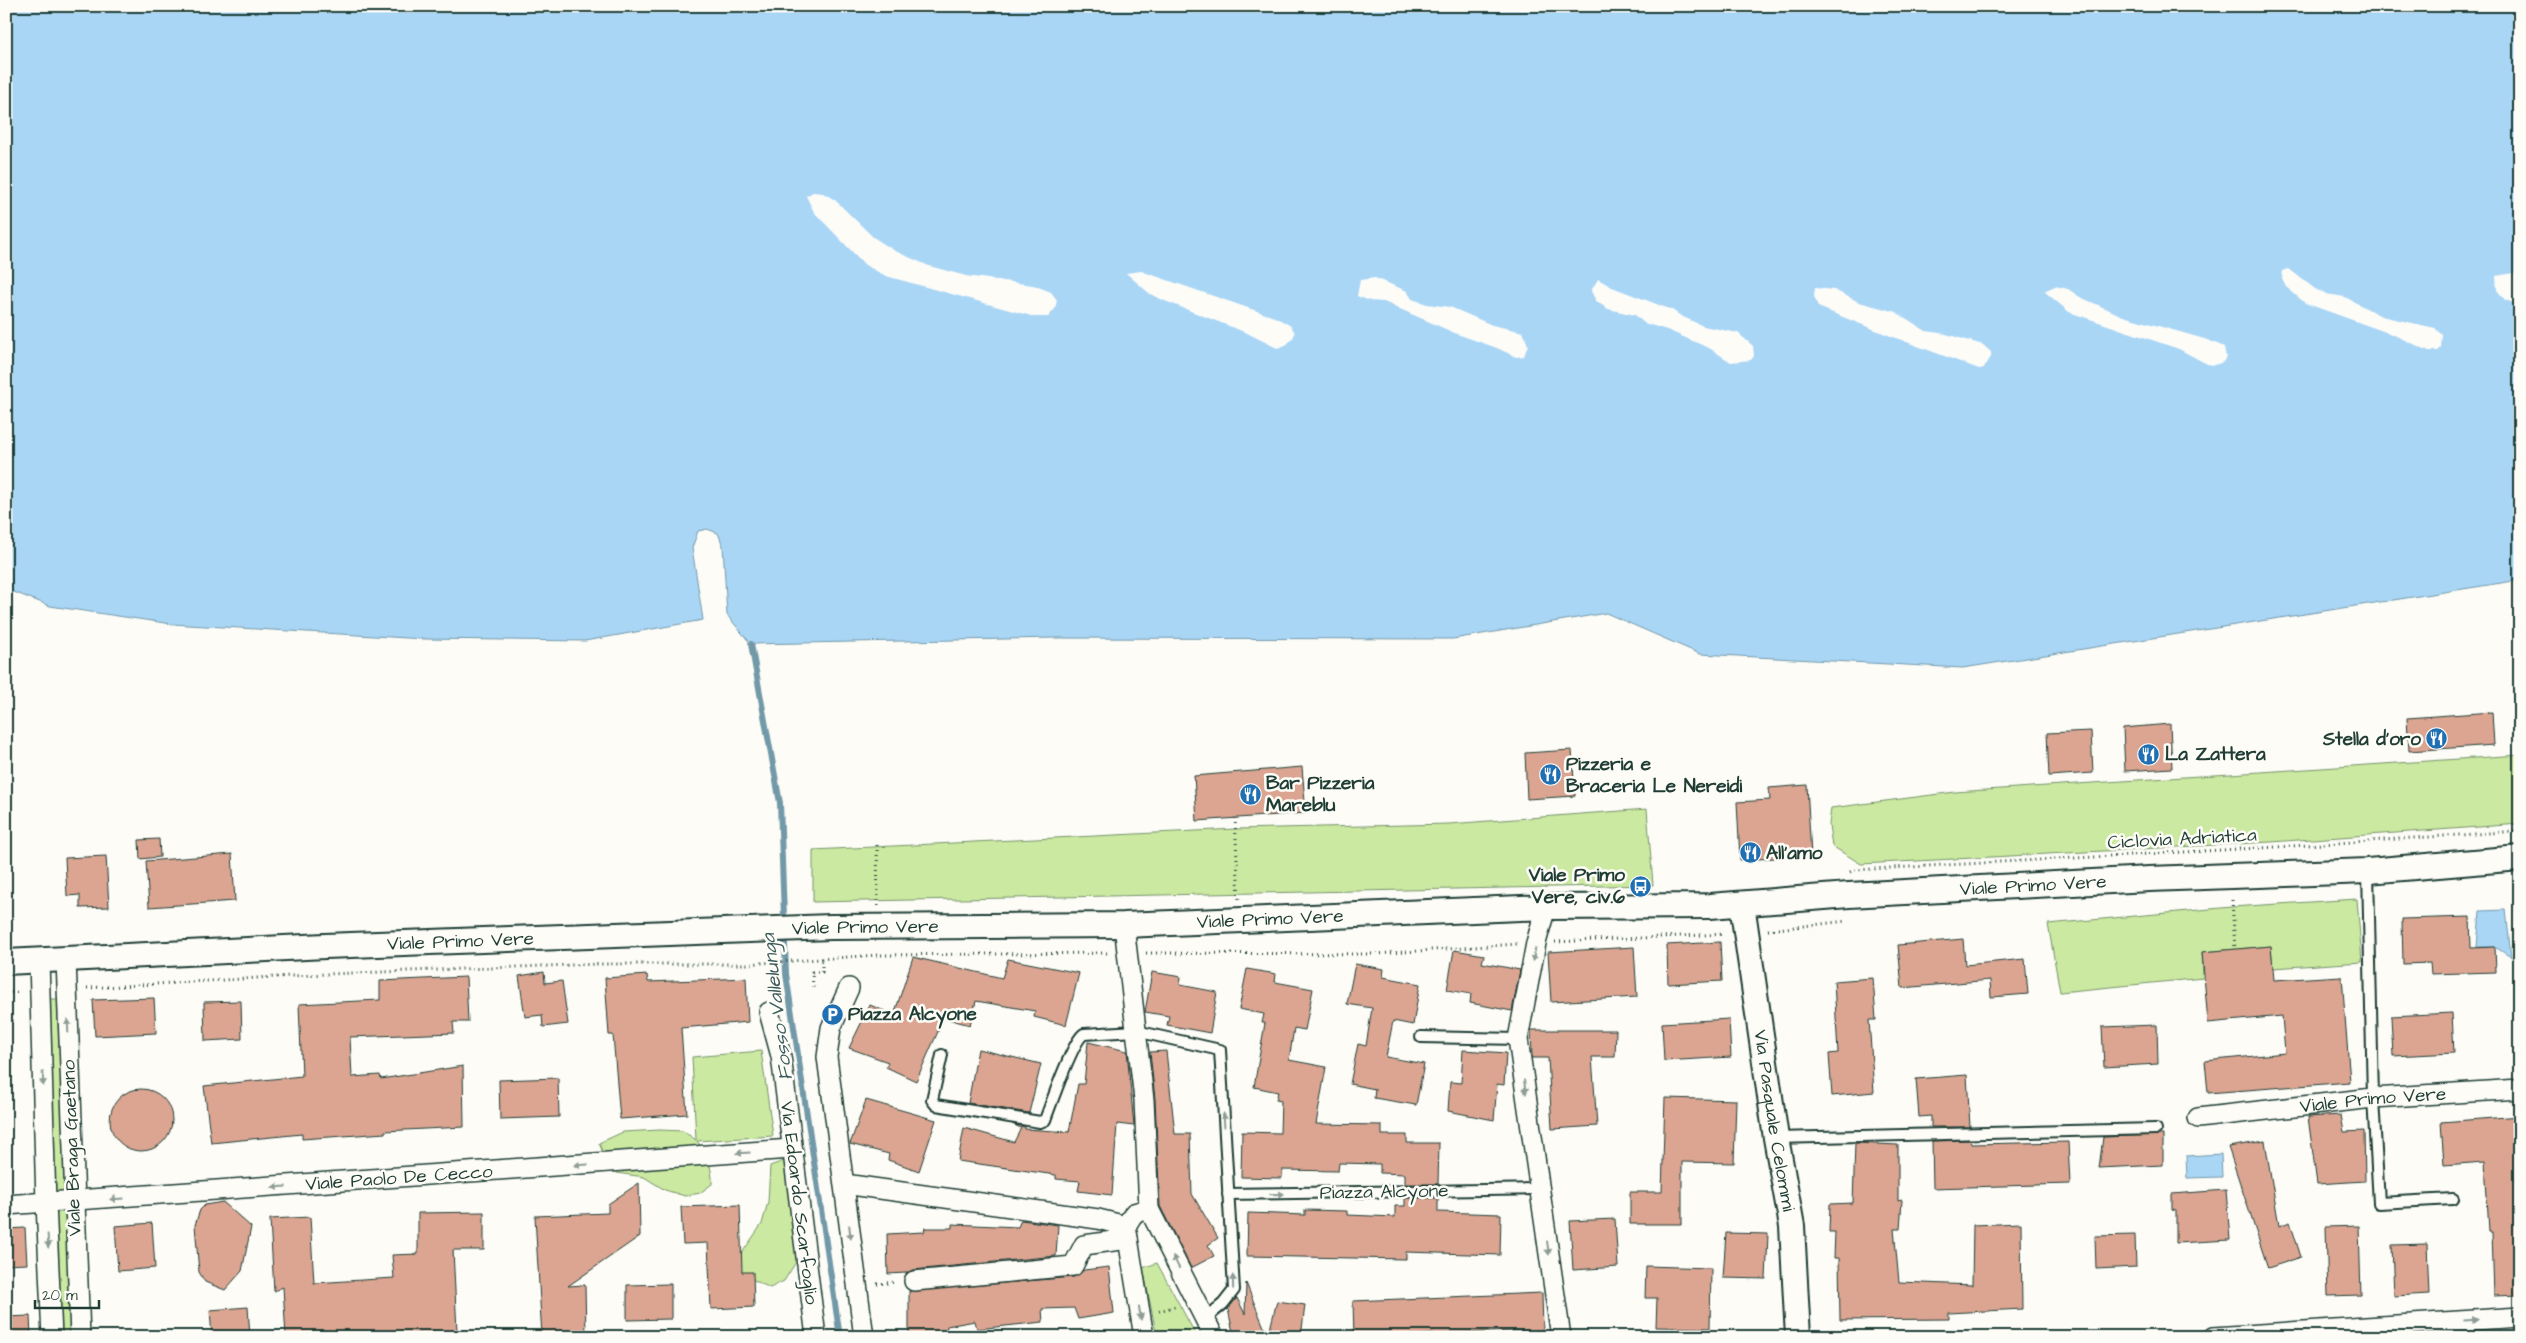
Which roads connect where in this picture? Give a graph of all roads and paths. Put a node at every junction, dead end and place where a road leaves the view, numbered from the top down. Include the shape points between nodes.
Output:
1 (1235, 818) dead end
2 (2520, 831) edge
3 (877, 845) dead end
4 (2520, 858) edge
5 (2368, 871) junction
6 (1848, 875) dead end
7 (2232, 900) dead end
8 (878, 903) dead end
9 (1742, 904) junction
10 (1546, 907) junction
11 (1240, 920) junction
12 (1847, 921) dead end
13 (1124, 925) junction
14 (1763, 930) dead end
15 (1726, 934) dead end
16 (1536, 943) junction
17 (2235, 949) dead end
18 (1105, 953) dead end
19 (1139, 953) dead end
20 (66, 959) junction
21 (39, 960) junction
22 (822, 960) junction
23 (6, 962) edge
24 (813, 987) dead end
25 (849, 988) dead end
26 (66, 990) junction
27 (40, 991) junction
28 (6, 993) edge
29 (769, 1012) dead end
30 (1136, 1030) junction
31 (1421, 1037) dead end
32 (1518, 1039) junction
33 (942, 1055) dead end
34 (2520, 1089) edge
35 (2373, 1098) junction
36 (2198, 1118) dead end
37 (2156, 1129) dead end
38 (1776, 1138) junction
39 (792, 1150) junction
40 (844, 1184) junction
41 (1540, 1189) junction
42 (1228, 1194) junction
43 (2453, 1199) dead end
44 (73, 1202) junction
45 (46, 1203) junction
46 (6, 1205) edge
47 (1149, 1209) junction
48 (1127, 1232) junction
49 (914, 1281) joint
50 (856, 1286) junction
51 (1180, 1306) dead end
52 (1152, 1312) dead end
53 (2520, 1317) edge
54 (1205, 1319) junction
55 (52, 1337) edge
56 (80, 1337) edge
57 (816, 1337) edge
58 (864, 1337) edge
59 (1144, 1337) edge
60 (1214, 1337) edge
61 (1561, 1337) edge
62 (1798, 1337) edge
63 (2213, 1337) edge

1 - 11 path
2 - 6 path, Ciclovia Adriatica via 1854,870
3 - 8 path
4 - 5 street, Viale Primo Vere
5 - 9 street, Viale Primo Vere via 2140,879
5 - 35 lane
7 - 17 path
9 - 10 street, Viale Primo Vere
9 - 38 street, Via Pasquale Celommi
10 - 11 street, Viale Primo Vere
10 - 16 street
11 - 13 street, Viale Primo Vere
12 - 14 path
13 - 20 street, Viale Primo Vere via 831,926
13 - 30 street
15 - 16 path, Viale Primo Vere
16 - 19 path, Viale Primo Vere via 1376,954
16 -> 32 street
18 - 22 path, Viale Primo Vere via 878,955
20 - 21 street, Viale Primo Vere
20 - 26 street, Viale Braga Gaetano
21 - 23 street, Viale Primo Vere
21 - 27 street, Viale Braga Gaetano
22 - 24 path via 822,972 812,972
22 - 26 path, Viale Primo Vere via 327,974
25 - 40 street via 831,1028 827,1057
44 -> 26 street, Viale Braga Gaetano
27 - 28 path
27 -> 45 street, Viale Braga Gaetano
29 - 39 street, Via Edoardo Scarfoglio via 781,1056
30 - 33 lane via 1081,1035 1045,1120 1040,1122 936,1105 932,1100
42 -> 30 lane via 1220,1050
30 - 47 street via 1144,1100
31 - 32 lane
32 -> 41 street
34 - 35 street, Viale Primo Vere
35 - 36 street, Viale Primo Vere
35 - 43 lane via 2378,1203
37 - 38 lane
38 - 62 street, Via Pasquale Celommi via 1792,1226
39 -> 44 street, Viale Paolo De Cecco
39 - 57 street, Via Edoardo Scarfoglio
40 - 48 street via 1098,1219
40 -> 50 street
42 -> 41 lane, Piazza Alcyone
41 -> 61 street
54 -> 42 lane via 1234,1290
44 - 45 street, Viale Paolo De Cecco
44 - 56 street, Viale Braga Gaetano
45 - 46 street, Viale Paolo De Cecco
45 -> 55 street, Viale Braga Gaetano
47 - 48 street via 1134,1213
54 -> 47 street
48 - 49 street via 1084,1245 1073,1266
48 -> 59 street
49 - 50 path
50 - 58 street
51 - 52 path
63 -> 53 street
54 - 60 street

